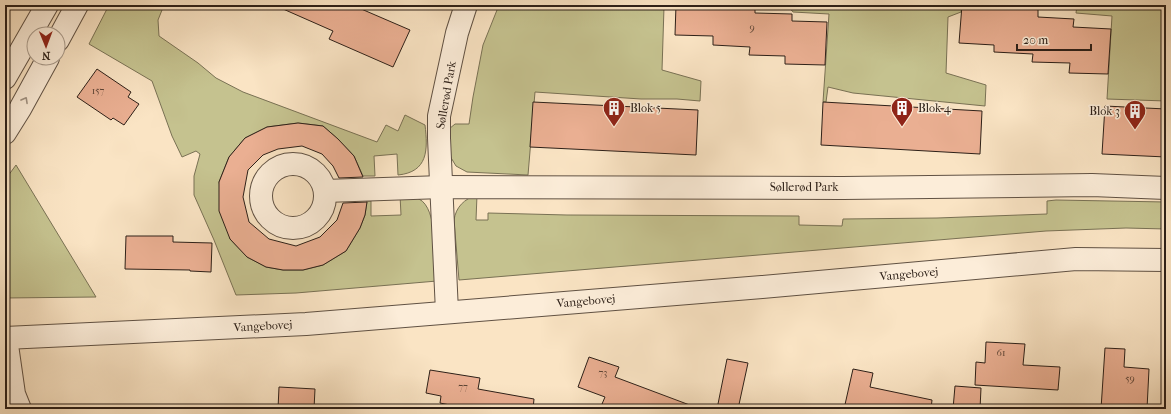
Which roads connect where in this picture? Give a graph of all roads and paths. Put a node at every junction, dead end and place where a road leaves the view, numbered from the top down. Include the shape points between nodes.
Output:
1 (47, 5) edge
2 (77, 5) edge
3 (466, 5) edge
4 (66, 26) edge
5 (44, 66) edge
6 (5, 78) edge
7 (5, 133) edge
8 (442, 187) junction
9 (1166, 188) edge
10 (325, 191) dead end
11 (1166, 260) edge
12 (447, 312) junction
13 (6, 338) edge
14 (20, 409) edge

1 - 6 street
2 - 4 street
3 - 8 street, Søllerød Park via 457,33 439,116
7 -> 5 street
8 - 9 street, Søllerød Park
8 - 10 street, Søllerød Park
8 - 12 street, Søllerød Park
11 - 12 street, Vangebovej via 1076,259
12 - 13 street, Vangebovej via 306,324
13 - 14 street via 14,394

